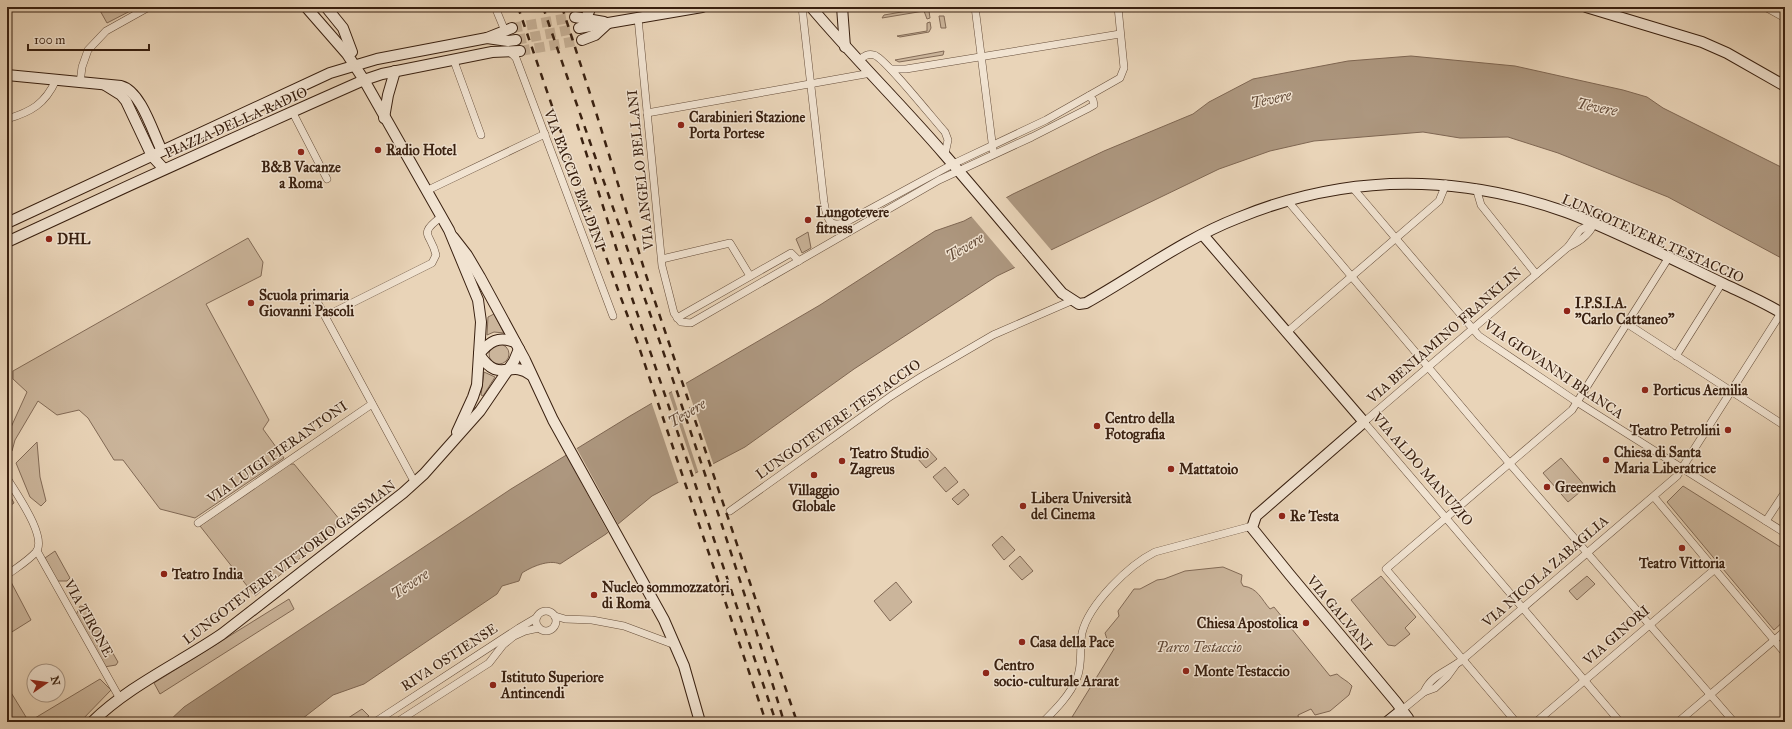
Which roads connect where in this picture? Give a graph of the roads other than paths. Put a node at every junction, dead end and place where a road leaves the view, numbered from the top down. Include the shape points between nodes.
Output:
1 (149, 7) edge
2 (306, 7) edge
3 (312, 7) edge
4 (326, 7) edge
5 (494, 7) edge
6 (590, 7) edge
7 (594, 7) edge
8 (702, 7) edge
9 (802, 7) edge
10 (811, 7) edge
11 (842, 7) edge
12 (975, 7) edge
13 (1118, 7) edge
14 (1586, 7) edge
15 (1765, 7) edge
16 (586, 18) junction
17 (638, 18) junction
18 (1785, 18) edge
19 (608, 23) junction
20 (508, 29) joint
21 (1120, 34) junction
22 (487, 38) junction
23 (582, 40) tunnel mouth
24 (845, 47) junction
25 (352, 52) junction
26 (492, 52) junction
27 (515, 52) joint
28 (980, 56) junction
29 (454, 61) junction
30 (858, 61) junction
31 (357, 64) junction
32 (891, 69) junction
33 (395, 71) junction
34 (871, 73) junction
35 (7, 75) edge
36 (56, 80) junction
37 (364, 80) junction
38 (80, 83) junction
39 (105, 85) junction
40 (810, 85) junction
41 (1785, 86) edge
42 (1089, 96) junction
43 (293, 113) junction
44 (647, 113) junction
45 (384, 118) junction
46 (7, 119) edge
47 (481, 134) dead end
48 (545, 134) junction
49 (991, 146) junction
50 (162, 151) junction
51 (945, 154) junction
52 (995, 155) junction
53 (152, 156) junction
54 (952, 164) junction
55 (164, 169) junction
56 (959, 172) junction
57 (327, 179) dead end
58 (1446, 184) junction
59 (1352, 187) junction
60 (1476, 188) junction
61 (426, 191) junction
62 (1287, 200) junction
63 (441, 217) junction
64 (7, 223) edge
65 (1594, 223) junction
66 (1203, 235) junction
67 (452, 237) junction
68 (1396, 239) junction
69 (7, 242) edge
70 (1669, 257) junction
71 (662, 259) junction
72 (799, 261) junction
73 (1536, 274) junction
74 (750, 276) junction
75 (1352, 276) junction
76 (1722, 283) junction
77 (313, 294) dead end
78 (1071, 301) junction
79 (1783, 314) edge
80 (326, 316) junction
81 (613, 316) dead end
82 (677, 318) junction
83 (1626, 323) junction
84 (1472, 329) junction
85 (1286, 333) junction
86 (517, 346) junction
87 (479, 354) junction
88 (1676, 356) junction
89 (1428, 367) junction
90 (507, 370) junction
91 (532, 375) junction
92 (1731, 392) junction
93 (1577, 402) junction
94 (372, 404) junction
95 (1364, 422) junction
96 (1785, 426) edge
97 (454, 439) junction
98 (1510, 464) junction
99 (1682, 469) junction
100 (7, 478) edge
101 (415, 483) junction
102 (1785, 492) edge
103 (1654, 497) junction
104 (730, 511) dead end
105 (1446, 518) junction
106 (1766, 521) junction
107 (198, 523) dead end
108 (1252, 526) junction
109 (1785, 533) edge
110 (37, 551) junction
111 (1587, 552) junction
112 (1715, 569) junction
113 (7, 575) edge
114 (1523, 608) junction
115 (555, 616) junction
116 (536, 618) junction
117 (576, 620) junction
118 (1649, 624) junction
119 (555, 626) junction
120 (539, 628) junction
121 (1785, 631) edge
122 (1774, 640) junction
123 (675, 645) junction
124 (1785, 653) edge
125 (1462, 660) junction
126 (1585, 680) junction
127 (1709, 695) junction
128 (119, 697) junction
129 (1409, 718) edge
130 (376, 721) edge
131 (92, 722) edge
132 (397, 722) edge
133 (700, 722) edge
134 (1043, 722) edge
135 (1387, 722) edge
136 (1516, 722) edge
137 (1536, 722) edge
138 (1620, 722) edge
139 (1678, 722) edge
140 (1734, 722) edge

1 - 38 street via 106,32 88,50
2 - 31 main road
3 - 25 main road
4 - 25 main road via 343,28
5 - 20 street
6 - 16 main road
6 - 16 main road via 575,17
7 - 19 main road
8 - 17 main road
9 - 40 street
10 - 24 main road
11 - 24 main road
12 - 28 street
13 - 21 street
14 - 41 main road via 1697,40 1727,53
15 - 18 street
16 - 19 main road
16 - 19 main road via 579,28
17 - 19 main road
17 - 44 street, VIA ANGELO BELLANI
19 - 23 main road via 594,35
20 - 22 main road
21 - 28 street
21 - 42 street via 1124,73
22 - 26 main road via 512,41
22 - 31 main road, PIAZZA DELLA RADIO
24 - 30 main road
25 - 31 main road
26 - 27 main road
26 - 29 main road, PIAZZA DELLA RADIO
27 - 48 street, VIA BACCIO BALDINI
28 - 32 street via 900,70
28 - 49 street
29 - 33 main road, PIAZZA DELLA RADIO
29 - 47 street
30 - 32 street via 866,55 874,54
30 - 34 main road
31 - 37 main road
31 - 50 main road, PIAZZA DELLA RADIO via 319,77
32 - 51 street via 945,132 948,140
33 - 37 main road, PIAZZA DELLA RADIO
33 - 45 main road
34 - 40 street
34 - 51 main road
35 - 36 main road
36 - 38 main road
36 - 46 street via 42,102 26,112
37 - 43 main road, PIAZZA DELLA RADIO
37 - 45 main road
38 - 39 main road
39 - 50 main road, PIAZZA DELLA RADIO via 123,86 133,92
39 - 53 main road, PIAZZA DELLA RADIO via 126,101
40 - 44 street
40 - 54 street via 824,202 827,218 831,223 838,224 850,220
42 - 49 street via 1018,135
42 - 52 street via 1094,105
43 - 55 main road, PIAZZA DELLA RADIO
43 - 57 street
44 - 71 street, VIA ANGELO BELLANI
45 - 61 main road
48 - 61 street
48 - 81 street, VIA BACCIO BALDINI
49 - 52 street
49 - 54 street
50 - 53 main road
51 - 54 main road
52 - 56 street
53 - 55 main road, PIAZZA DELLA RADIO
53 - 64 main road
54 - 56 main road
55 - 69 main road
56 - 72 street via 920,190
56 - 78 main road
58 - 59 main road, LUNGOTEVERE TESTACCIO
58 - 60 main road, LUNGOTEVERE TESTACCIO
58 - 68 street via 1439,201
59 - 62 main road, LUNGOTEVERE TESTACCIO
59 - 68 street, VIA GIOVANNI BRANCA
60 - 65 main road, LUNGOTEVERE TESTACCIO via 1529,200
60 - 73 street via 1482,205
61 - 63 main road
62 - 66 main road, LUNGOTEVERE TESTACCIO via 1238,218
62 - 75 street
63 - 67 main road
63 - 80 street via 427,230 436,258 431,264
65 - 70 main road, LUNGOTEVERE TESTACCIO
65 - 73 street, VIA BENIAMINO FRANKLIN via 1580,230 1568,247
66 - 78 main road, LUNGOTEVERE TESTACCIO via 1086,303
66 - 85 main road, VIA ALDO MANUZIO
67 - 86 main road via 470,260
67 - 87 main road, LUNGOTEVERE VITTORIO GASSMAN via 479,305
68 - 75 street
68 - 84 street, VIA GIOVANNI BRANCA
70 - 76 main road, LUNGOTEVERE TESTACCIO
70 - 83 street
71 - 74 street via 730,243
71 - 82 street, VIA ANGELO BELLANI via 672,308
72 - 74 street via 791,253
72 - 82 street via 690,323 684,323
73 - 84 street, VIA BENIAMINO FRANKLIN
74 - 82 street
75 - 85 street
75 - 89 street
76 - 79 main road, LUNGOTEVERE TESTACCIO
76 - 88 street
77 - 80 street
78 - 104 street, LUNGOTEVERE TESTACCIO via 993,335 921,377
79 - 92 street, VIA NICOLA ZABAGLIA
80 - 94 street
83 - 88 street
83 - 93 street
84 - 89 street, VIA BENIAMINO FRANKLIN
84 - 93 street, VIA GIOVANNI BRANCA
85 - 95 main road, VIA ALDO MANUZIO
86 - 87 main road via 501,339 494,340
86 - 90 main road via 514,361
86 - 91 main road
87 - 90 main road via 493,370
87 - 97 main road, LUNGOTEVERE VITTORIO GASSMAN via 478,376 473,397
88 - 92 street
89 - 95 street, VIA BENIAMINO FRANKLIN
89 - 98 street
90 - 91 main road via 522,369
90 - 97 main road, LUNGOTEVERE VITTORIO GASSMAN via 480,411
91 - 123 main road via 553,420 662,616
92 - 96 street
92 - 99 street, VIA NICOLA ZABAGLIA
93 - 98 street via 1572,410
93 - 99 street, VIA GIOVANNI BRANCA
94 - 101 street
94 - 107 street, VIA LUIGI PIERANTONI
95 - 105 street, VIA ALDO MANUZIO
95 - 108 main road, VIA BENIAMINO FRANKLIN via 1256,516
97 - 101 main road, LUNGOTEVERE VITTORIO GASSMAN
98 - 105 street
98 - 111 street
99 - 103 street, VIA NICOLA ZABAGLIA
99 - 106 street, VIA GIOVANNI BRANCA
100 - 110 street via 37,531
101 - 128 main road, LUNGOTEVERE VITTORIO GASSMAN via 222,634
102 - 106 street
103 - 111 street, VIA NICOLA ZABAGLIA
103 - 112 street
105 - 114 street, VIA ALDO MANUZIO
105 - 125 street via 1386,569
106 - 109 street, VIA GIOVANNI BRANCA
108 - 129 main road, VIA GALVANI
108 - 134 street via 1155,552 1143,558 1123,576 1104,594 1091,612 1082,634 1077,678 1063,700
110 - 113 street
110 - 128 street, VIA TIRONE
111 - 114 street, VIA NICOLA ZABAGLIA
111 - 118 street
112 - 118 street, VIA GINORI
112 - 122 street
114 - 125 street, VIA NICOLA ZABAGLIA
114 - 126 street, VIA ALDO MANUZIO
115 - 116 street, RIVA OSTIENSE via 546,611
115 - 117 street, RIVA OSTIENSE
115 - 119 street
116 - 120 street
116 - 130 street, RIVA OSTIENSE
117 - 119 street, RIVA OSTIENSE
117 - 123 street, RIVA OSTIENSE via 624,626
118 - 126 street, VIA GINORI
118 - 127 street
119 - 120 street, RIVA OSTIENSE via 548,631
120 - 132 street, RIVA OSTIENSE via 514,636 489,663
121 - 122 street
122 - 124 street
122 - 127 street
123 - 133 main road
125 - 129 street, VIA NICOLA ZABAGLIA via 1427,684
125 - 136 street
126 - 137 street, VIA GINORI
126 - 138 street, VIA ALDO MANUZIO
127 - 139 street
127 - 140 street
128 - 131 main road, LUNGOTEVERE VITTORIO GASSMAN
129 - 135 main road, VIA NICOLA ZABAGLIA

